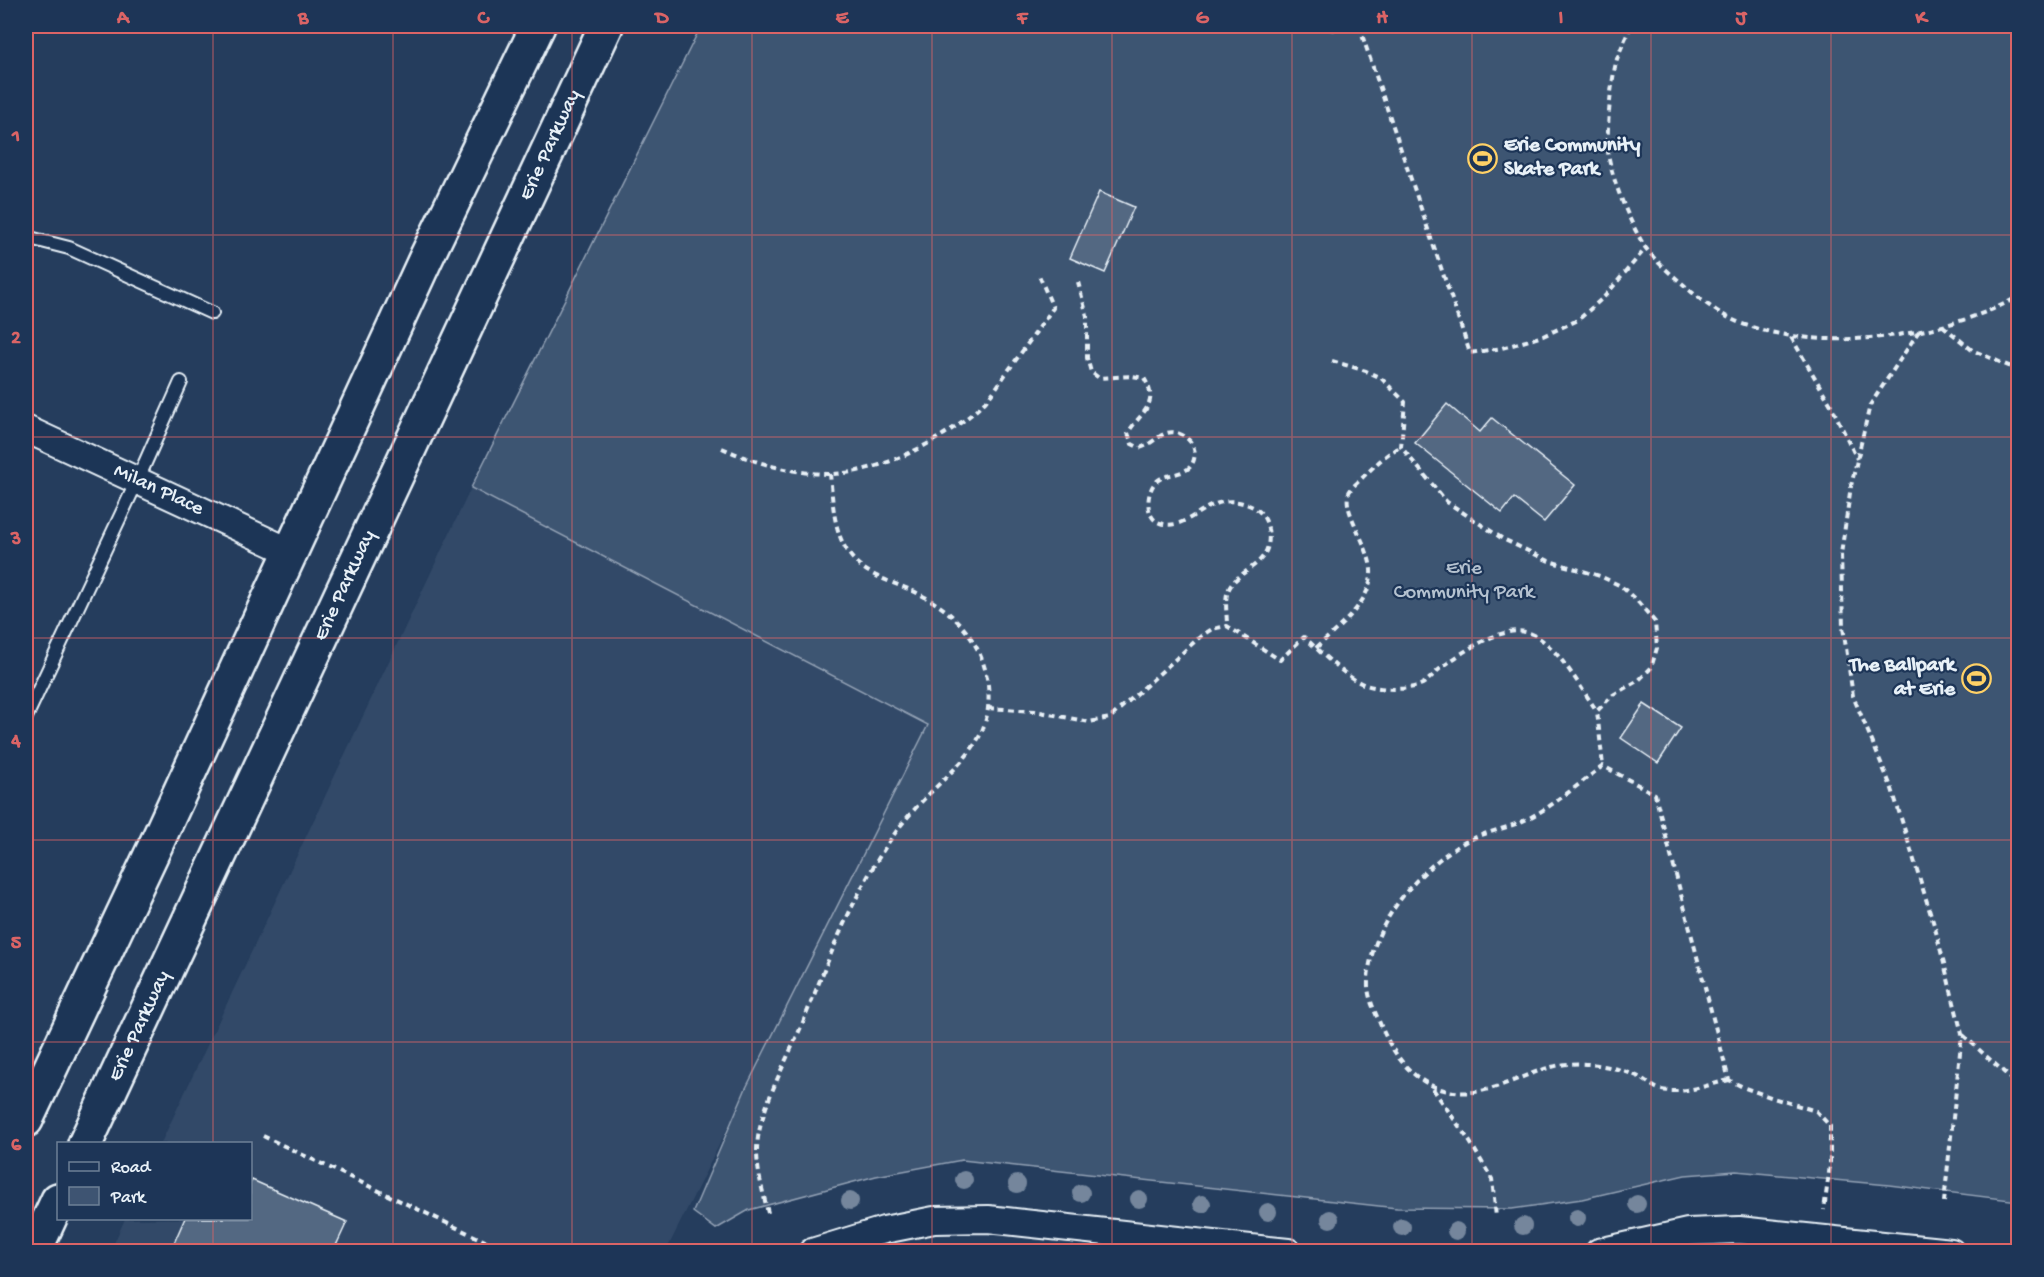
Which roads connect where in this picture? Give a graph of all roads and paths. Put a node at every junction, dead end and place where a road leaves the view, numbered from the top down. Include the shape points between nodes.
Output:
1 (538, 26) edge
2 (606, 26) edge
3 (1287, 26) edge
4 (1359, 26) edge
5 (1365, 26) edge
6 (1630, 26) edge
7 (26, 237) edge
8 (1646, 248) junction
9 (1038, 273) dead end
10 (1078, 282) dead end
11 (2019, 297) edge
12 (212, 313) dead end
13 (1942, 326) junction
14 (1918, 331) junction
15 (1791, 337) junction
16 (1332, 361) dead end
17 (2019, 370) edge
18 (181, 382) dead end
19 (26, 429) edge
20 (1401, 447) junction
21 (722, 448) dead end
22 (1857, 460) junction
23 (830, 474) junction
24 (137, 481) junction
25 (291, 552) junction
26 (1227, 626) junction
27 (1316, 648) junction
28 (988, 708) junction
29 (1598, 711) junction
30 (26, 717) edge
31 (1603, 765) junction
32 (1962, 1034) junction
33 (1729, 1080) junction
34 (2019, 1085) edge
35 (1432, 1088) junction
36 (26, 1120) edge
37 (263, 1136) dead end
38 (85, 1142) edge
39 (57, 1202) edge
40 (1944, 1202) dead end
41 (768, 1213) dead end
42 (1496, 1217) dead end
43 (1821, 1238) junction
44 (1135, 1243) edge
45 (34, 1251) edge
46 (508, 1251) edge
47 (812, 1251) edge
48 (1288, 1251) edge
49 (1599, 1251) edge
50 (1951, 1251) edge

1 - 25 main road
2 - 38 main road, Erie Parkway
3 - 4 path via 1341,30
4 - 5 path
4 - 8 path via 1470,353 1543,336 1578,320 1605,296
6 - 8 path via 1616,62 1609,157 1626,208
7 - 12 lane via 69,248
8 - 15 path via 1702,301 1739,323
9 - 23 path via 1053,308 987,400 912,451 860,470
10 - 26 path via 1087,316 1091,372 1099,378 1144,378 1149,386 1148,409 1128,433 1132,444 1140,448 1151,445 1164,433 1173,431 1192,443 1192,465 1185,472 1159,479 1151,488 1150,514 1157,523 1182,522 1225,500 1257,509 1265,518 1267,550 1227,594
11 - 13 path
13 - 14 path
13 - 17 path via 1972,350
14 - 15 path via 1852,339
14 - 22 path via 1870,405
15 - 22 path via 1831,405
16 - 20 path via 1382,378 1405,402
18 - 24 lane
19 - 24 street, Milan Place
20 - 27 path via 1389,452 1348,495 1348,505 1370,560 1371,575 1360,602
20 - 29 path via 1447,501 1503,539 1550,561 1621,586 1654,622 1657,648 1651,668
21 - 23 path via 777,468
22 - 32 path via 1841,554 1843,627 1853,696 1892,789 1935,928
23 - 28 path via 840,538 853,558 867,572 947,611 966,631 979,647 985,666
24 - 25 street, Milan Place
24 - 30 lane
25 - 36 main road
26 - 27 path via 1280,660 1304,637
26 - 28 path via 1201,636 1110,718 1089,722 1035,711
27 - 29 path via 1362,684 1405,690 1422,685 1464,652 1500,634 1532,634 1556,653
28 - 41 path via 972,750 900,827 875,862 852,906 771,1096 759,1134 759,1174
29 - 31 path
31 - 33 path via 1655,794
31 - 35 path via 1526,820 1466,841 1438,860 1411,885 1385,925 1371,965 1368,987 1372,1004 1391,1050
32 - 34 path
32 - 40 path
33 - 35 path via 1674,1092 1658,1089 1622,1070 1566,1064 1495,1087 1450,1092
33 - 43 path via 1816,1111 1830,1126 1830,1164
35 - 42 path via 1492,1179
37 - 46 path
39 - 45 main road
43 - 49 street via 1739,1230 1689,1232
43 - 50 street
44 - 47 street via 988,1219 934,1220
44 - 48 street

